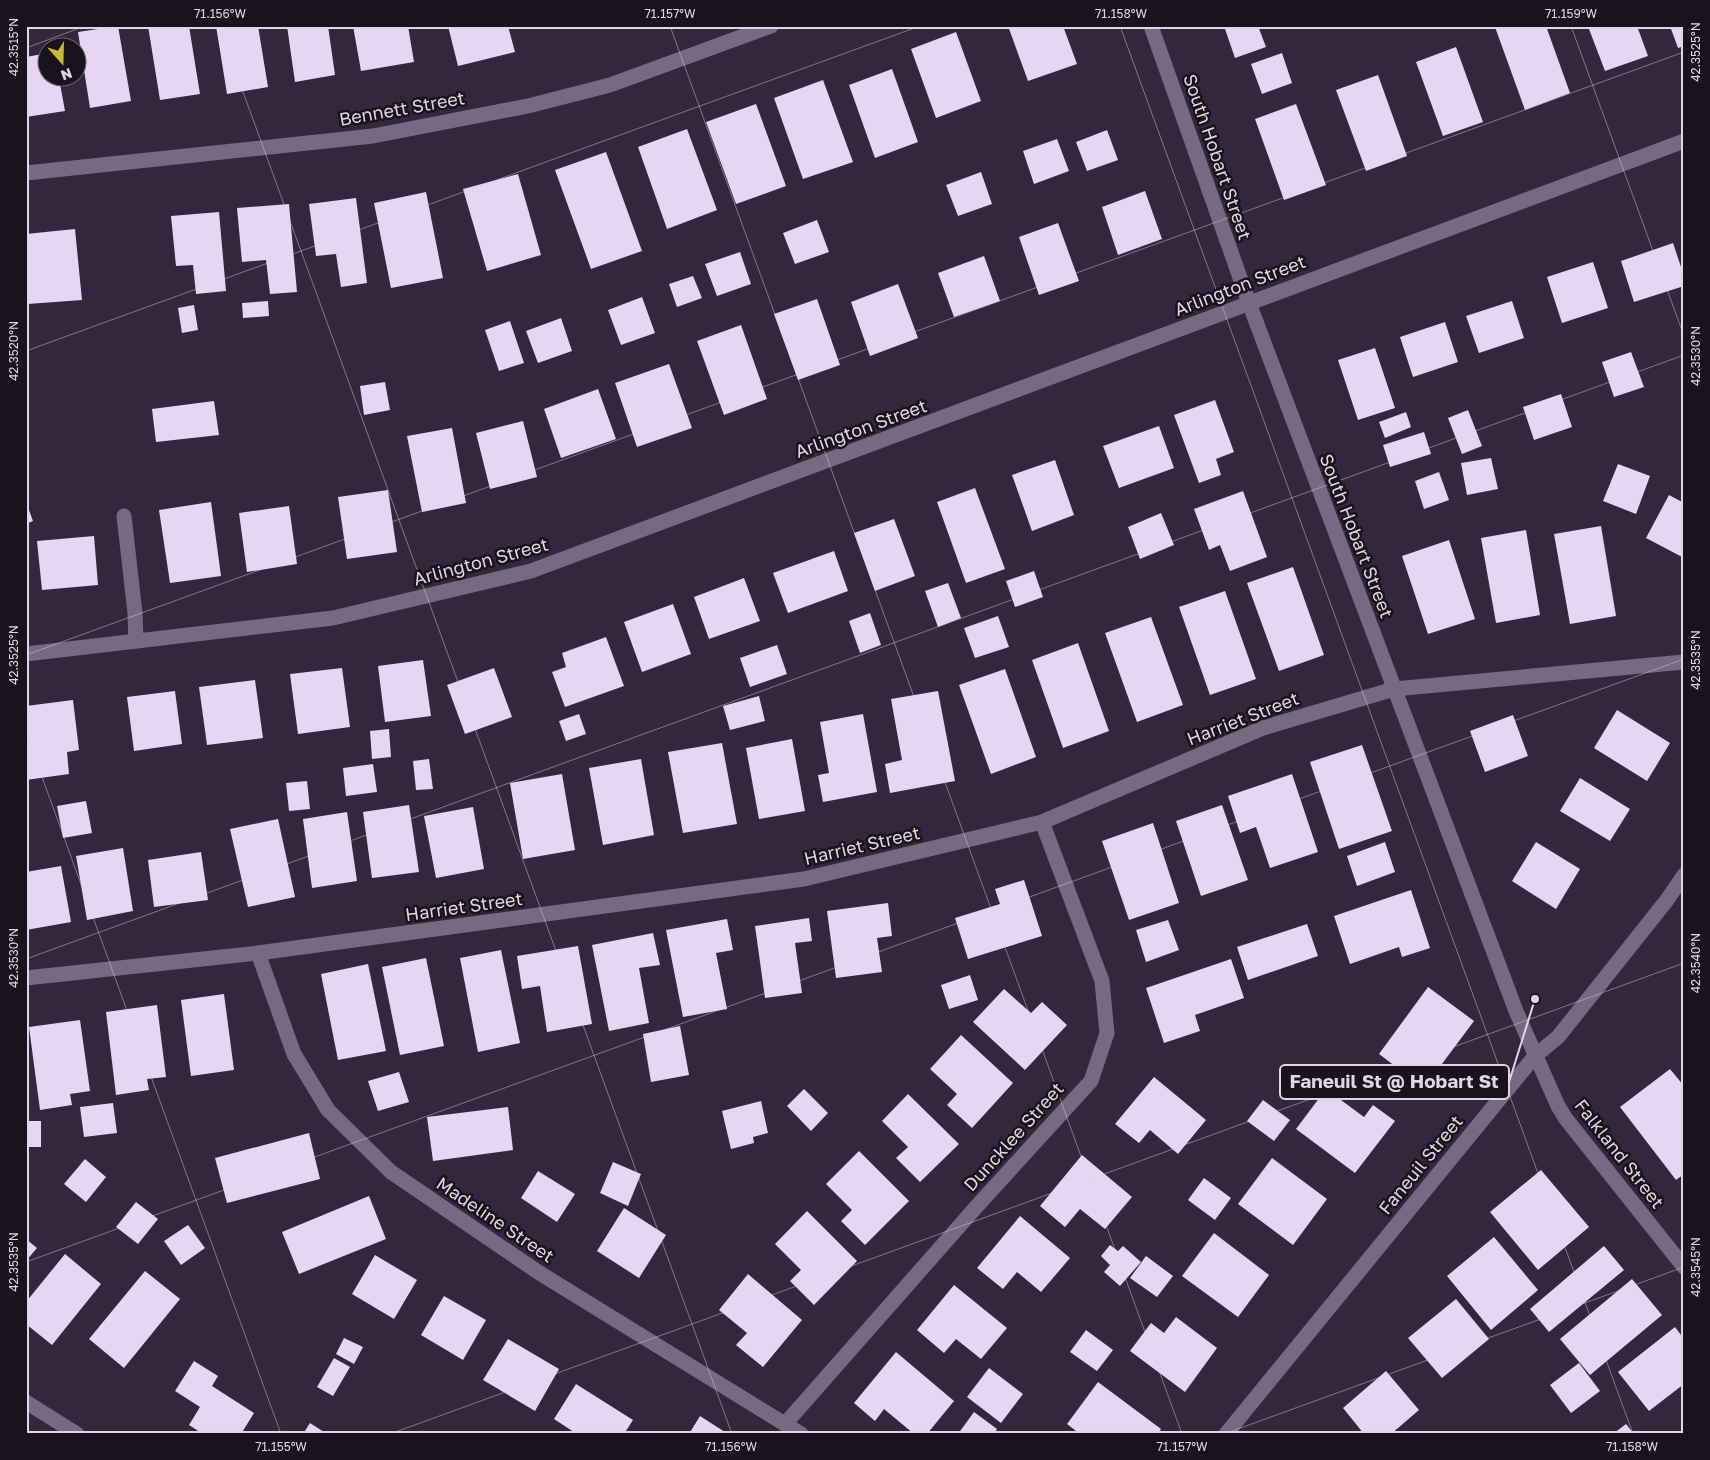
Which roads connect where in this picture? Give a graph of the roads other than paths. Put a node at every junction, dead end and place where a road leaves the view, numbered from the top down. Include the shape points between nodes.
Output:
1 (771, 26) edge
2 (1151, 26) edge
3 (1684, 141) edge
4 (26, 173) edge
5 (1249, 303) junction
6 (124, 516) dead end
7 (136, 641) junction
8 (26, 654) edge
9 (1684, 662) edge
10 (1394, 689) junction
11 (1042, 822) junction
12 (1684, 875) edge
13 (258, 953) junction
14 (26, 978) edge
15 (1535, 1056) junction
16 (1684, 1267) edge
17 (26, 1402) edge
18 (785, 1424) junction
19 (77, 1434) edge
20 (801, 1434) edge
21 (1226, 1434) edge

1 - 4 street, Bennett Street via 610,85 528,106 373,136
2 - 5 street, South Hobart Street
3 - 5 street, Arlington Street
5 - 7 street, Arlington Street via 531,571 333,618
5 - 10 street, South Hobart Street
6 - 7 street
7 - 8 street, Arlington Street
9 - 10 street, Harriet Street
10 - 11 street, Harriet Street via 1263,728
10 - 15 street, South Hobart Street
11 - 13 street, Harriet Street via 804,879
11 - 18 street, Duncklee Street via 1102,981 1108,1033 1092,1081
12 - 15 street, Faneuil Street via 1558,1037
13 - 14 street, Harriet Street
13 - 18 street, Madeline Street via 294,1054 318,1094 328,1110 391,1172 538,1272
15 - 16 street, Falkland Street via 1566,1119
15 - 21 street, Faneuil Street
17 - 19 street
18 - 20 street, Madeline Street

